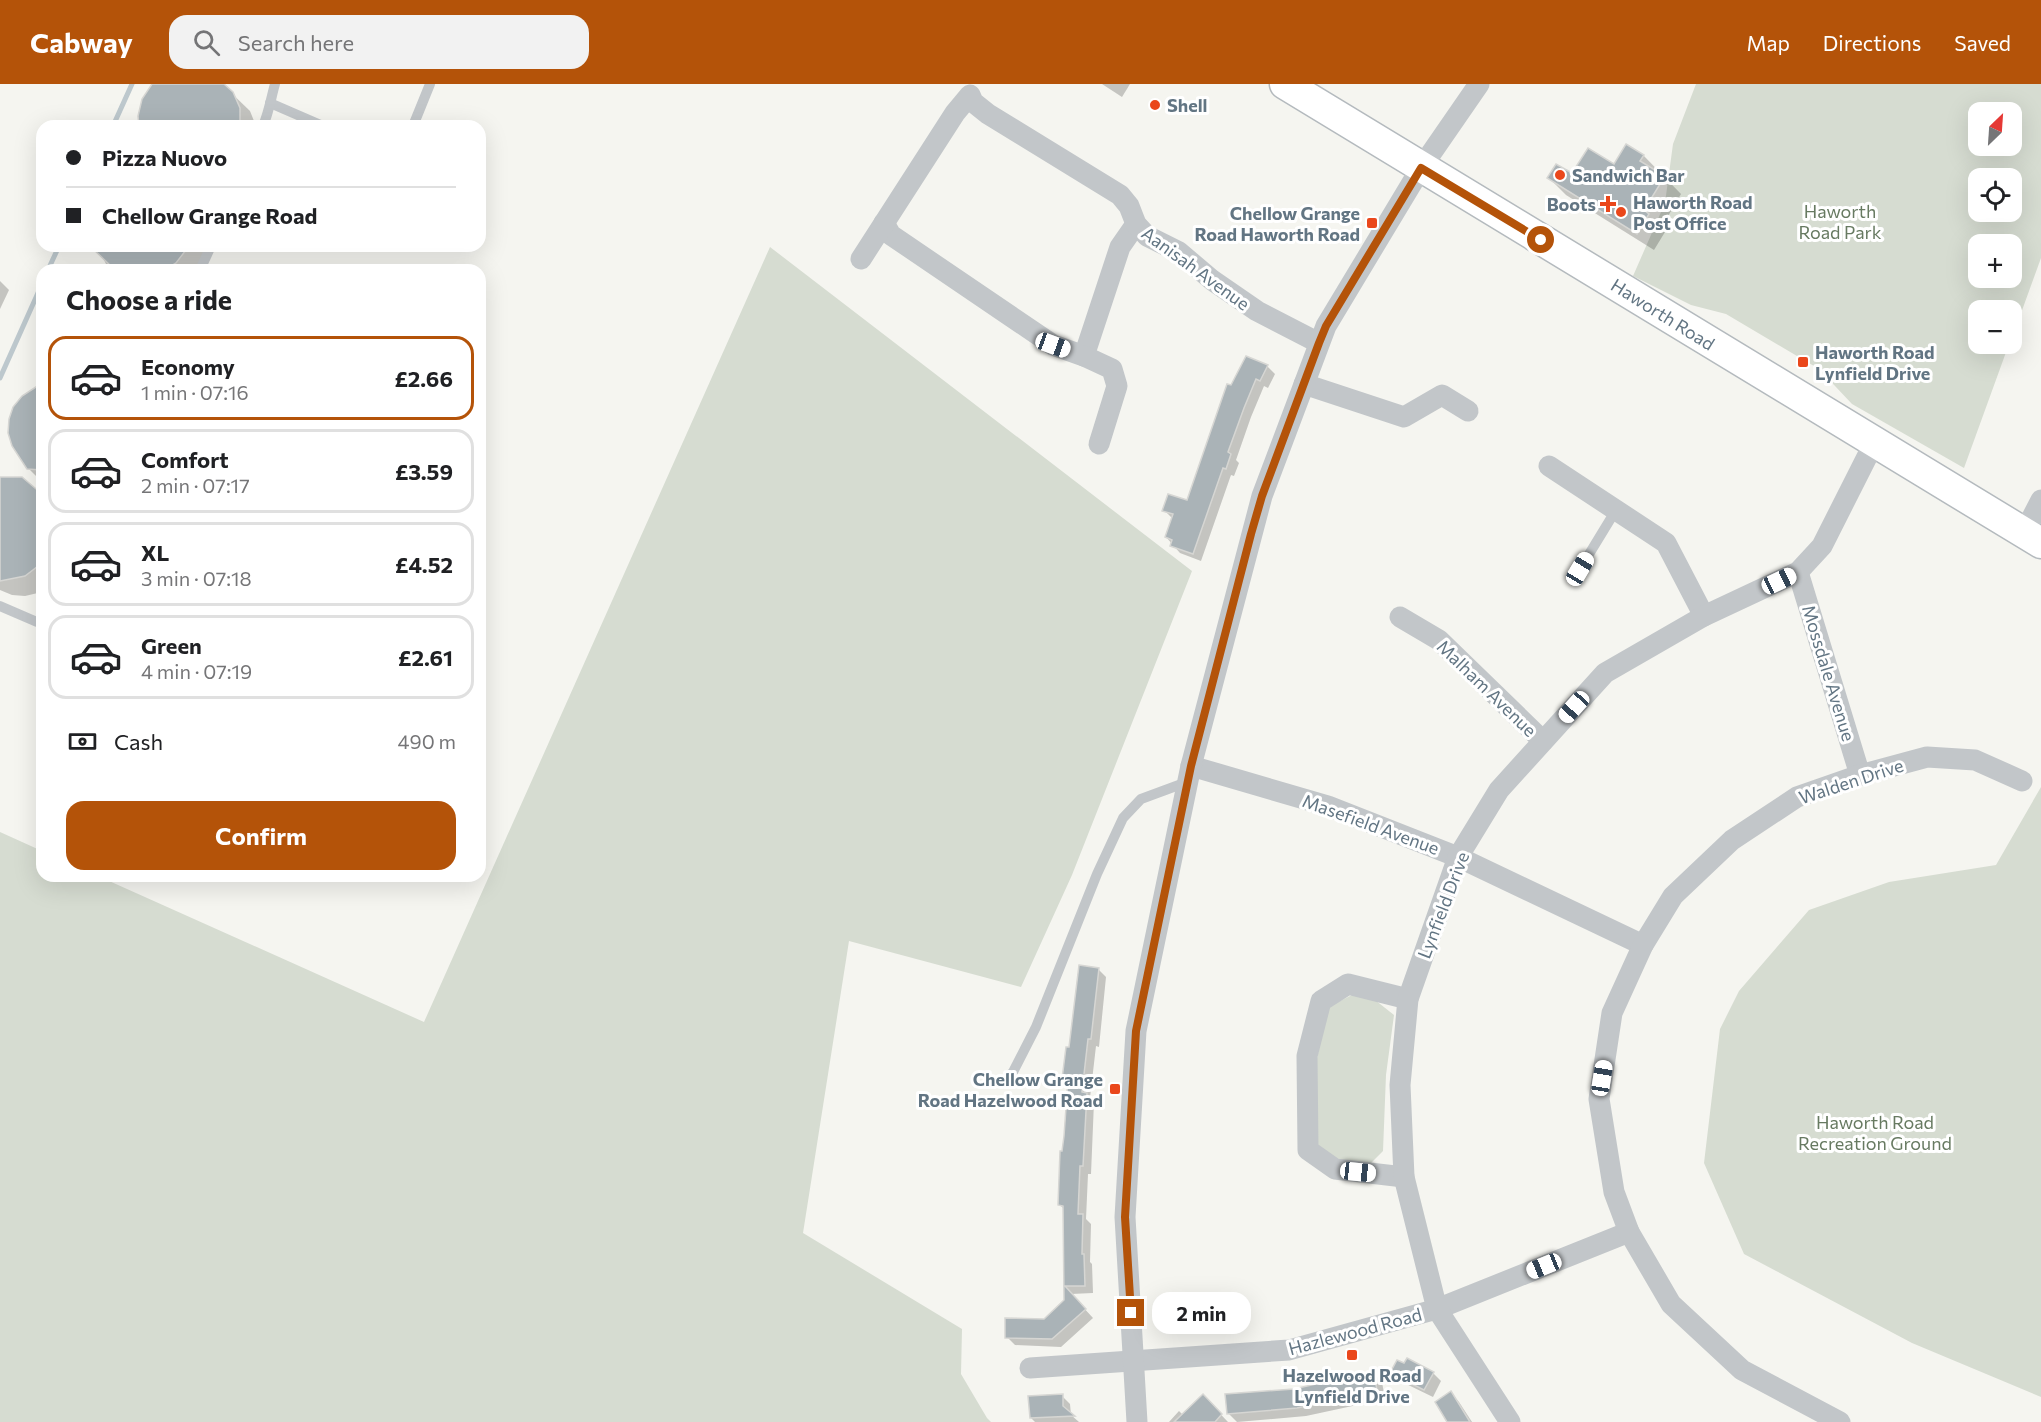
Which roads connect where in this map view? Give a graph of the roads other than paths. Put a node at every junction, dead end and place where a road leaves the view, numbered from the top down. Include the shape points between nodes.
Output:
1 (275, 84) edge
2 (430, 84) edge
3 (1286, 84) edge
4 (1479, 84) edge
5 (971, 90) edge
6 (270, 103) junction
7 (266, 120) edge
8 (309, 120) edge
9 (415, 120) edge
10 (1421, 168) junction
11 (884, 223) junction
12 (1136, 224) junction
13 (861, 259) dead end
14 (1319, 343) junction
15 (1084, 356) junction
16 (1304, 384) junction
17 (1468, 411) dead end
18 (1875, 441) junction
19 (1100, 444) dead end
20 (1549, 466) dead end
21 (2041, 500) edge
22 (1616, 510) junction
23 (2033, 538) edge
24 (1580, 569) dead end
25 (1798, 572) junction
26 (0, 606) edge
27 (1704, 616) junction
28 (1400, 617) dead end
29 (36, 623) edge
30 (1543, 741) junction
31 (1189, 774) junction
32 (1860, 775) junction
33 (2022, 781) dead end
34 (1458, 857) junction
35 (1643, 945) junction
36 (1408, 999) junction
37 (1003, 1082) dead end
38 (1404, 1177) junction
39 (1629, 1232) junction
40 (1437, 1309) junction
41 (1134, 1360) junction
42 (1030, 1368) dead end
43 (1137, 1422) edge
44 (1510, 1422) edge
45 (1840, 1422) edge

1 - 6 lane
2 - 9 lane
3 - 10 main road, Haworth Road
4 - 10 street
5 - 11 street, Aanisah Avenue
5 - 12 street, Aanisah Avenue via 973,102 987,114 1120,195
6 - 7 lane
6 - 8 lane
10 - 14 street
10 - 18 main road, Haworth Road
11 - 13 street, Aanisah Avenue
11 - 15 street via 891,235 1053,345
12 - 14 street, Aanisah Avenue via 1146,236 1179,252 1238,299
12 - 15 street via 1120,247
14 - 16 street
15 - 19 street via 1112,369 1117,386
16 - 17 street via 1404,417 1442,394
16 - 31 street via 1262,496
18 - 23 main road, Haworth Road
18 - 25 street, Lynfield Drive via 1822,546
20 - 22 street
21 - 23 street
22 - 24 lane
22 - 27 street via 1666,543
25 - 27 street, Lynfield Drive
25 - 32 street, Mossdale Avenue
26 - 29 lane
27 - 30 street, Lynfield Drive via 1605,673
28 - 30 street, Malham Avenue via 1439,639
30 - 34 street, Lynfield Drive via 1499,790
31 - 34 street, Masefield Avenue via 1328,807
31 - 37 lane via 1141,799 1123,818 1036,1028 1013,1072
31 - 41 street via 1136,1031 1125,1217
32 - 33 street, Walden Drive via 1928,757 1976,760
32 - 35 street, Walden Drive via 1797,797 1732,840 1673,896
34 - 35 street, Masefield Avenue
34 - 36 street, Lynfield Drive
35 - 39 street, Walden Drive via 1612,1013 1599,1099 1614,1192
36 - 38 street, Lynfield Drive via 1400,1085
36 - 38 street via 1348,984 1321,1001 1307,1056 1308,1150 1335,1170
38 - 40 street, Lynfield Drive
39 - 40 street, Hazlewood Road
39 - 45 street, Walden Drive via 1671,1304 1742,1370
40 - 41 street, Hazlewood Road via 1289,1350
40 - 44 street, Lynfield Drive
41 - 42 street, Hazlewood Road
41 - 43 street

